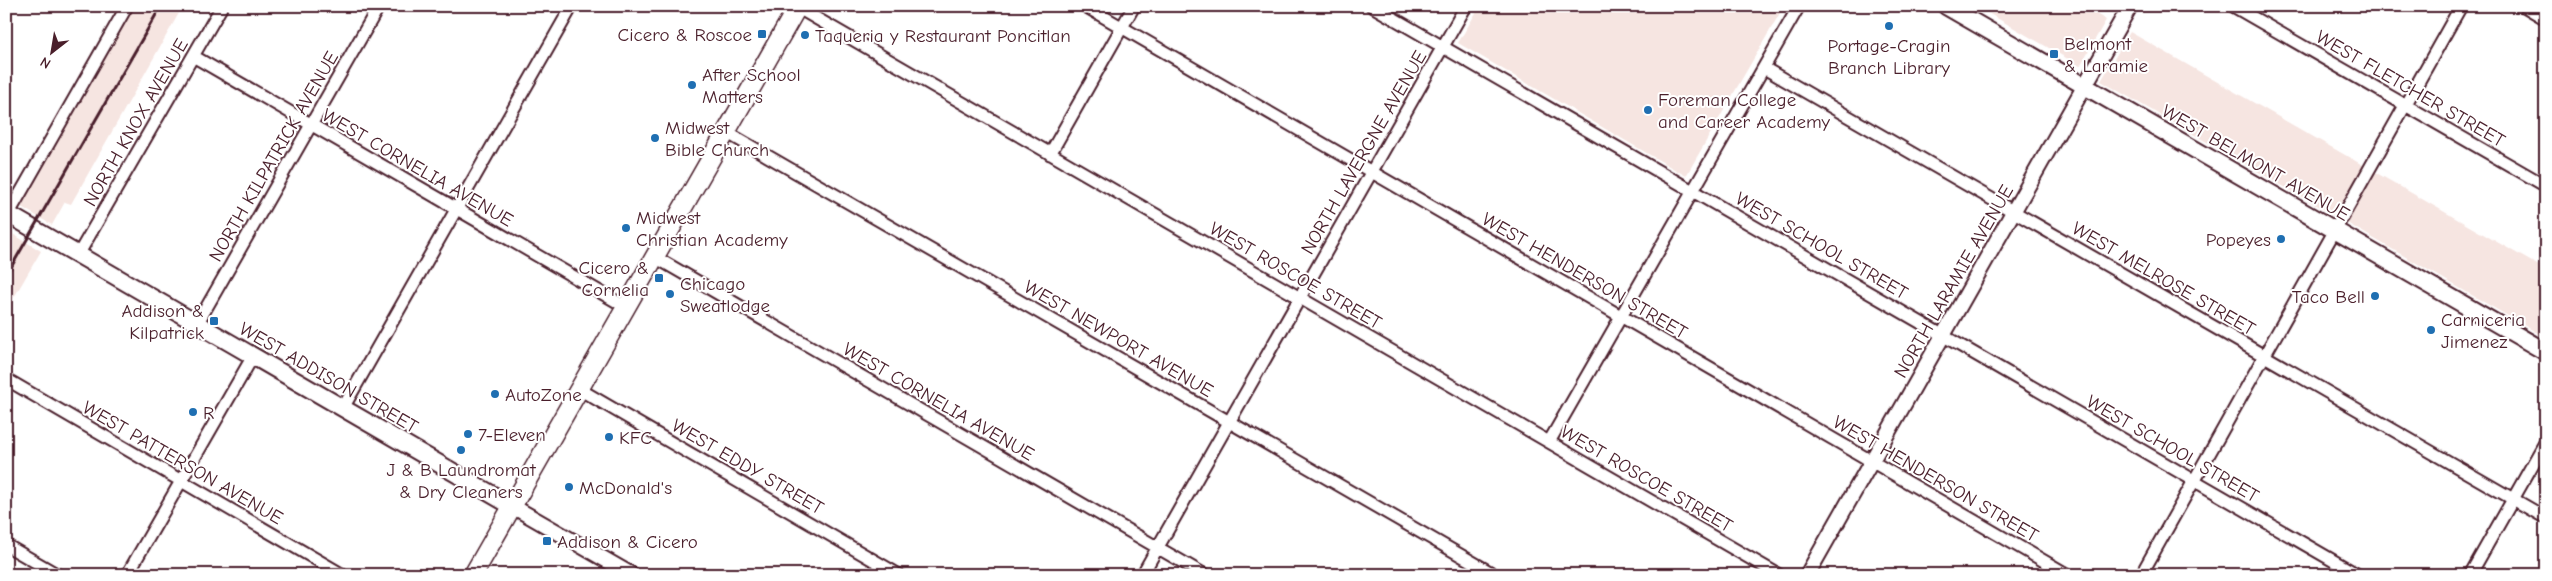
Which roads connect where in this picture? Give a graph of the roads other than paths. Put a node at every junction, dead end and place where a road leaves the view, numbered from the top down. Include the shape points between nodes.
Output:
1 (127, 6) edge
2 (222, 6) edge
3 (379, 6) edge
4 (572, 6) edge
5 (1085, 6) edge
6 (1134, 6) edge
7 (1372, 6) edge
8 (1466, 6) edge
9 (1799, 6) edge
10 (1946, 6) edge
11 (2130, 6) edge
12 (2233, 6) edge
13 (2461, 6) edge
14 (2524, 6) edge
15 (797, 7) edge
16 (2546, 19) edge
17 (1122, 28) junction
18 (1443, 47) junction
19 (193, 56) junction
20 (1764, 68) junction
21 (2085, 87) junction
22 (2406, 104) junction
23 (311, 124) junction
24 (726, 132) junction
25 (1050, 154) junction
26 (1371, 172) junction
27 (2546, 186) edge
28 (1693, 192) junction
29 (456, 209) junction
30 (2014, 212) junction
31 (7, 214) edge
32 (2335, 231) junction
33 (78, 255) junction
34 (655, 257) junction
35 (1300, 298) junction
36 (626, 307) junction
37 (1621, 316) junction
38 (197, 324) junction
39 (1944, 335) junction
40 (2546, 352) edge
41 (253, 356) junction
42 (2265, 357) junction
43 (6, 379) edge
44 (580, 389) junction
45 (343, 408) junction
46 (1229, 422) junction
47 (2546, 441) edge
48 (1549, 442) junction
49 (1872, 461) junction
50 (2194, 480) junction
51 (181, 481) junction
52 (2513, 499) junction
53 (512, 506) junction
54 (2546, 518) edge
55 (6, 545) edge
56 (1158, 547) junction
57 (58, 575) edge
58 (127, 575) edge
59 (343, 575) edge
60 (473, 575) edge
61 (632, 575) edge
62 (899, 575) edge
63 (1142, 575) edge
64 (1205, 575) edge
65 (1495, 575) edge
66 (1779, 575) edge
67 (1808, 575) edge
68 (2068, 575) edge
69 (2141, 575) edge
70 (2358, 575) edge
71 (2470, 575) edge

1 - 31 street
2 - 19 street, NORTH KNOX AVENUE
3 - 23 street, NORTH KILPATRICK AVENUE
4 - 29 street
5 - 17 street, WEST HENDERSON STREET
6 - 17 street
7 - 18 street, WEST SCHOOL STREET
8 - 18 street, NORTH LAVERGNE AVENUE
9 - 20 street
10 - 21 main road, WEST BELMONT AVENUE
11 - 21 street, NORTH LARAMIE AVENUE
12 - 22 street, WEST FLETCHER STREET
13 - 22 street
14 - 16 street
15 - 24 main road
15 - 25 street, WEST ROSCOE STREET
17 - 25 street
17 - 26 street, WEST HENDERSON STREET
18 - 26 street, NORTH LAVERGNE AVENUE
18 - 28 street, WEST SCHOOL STREET
19 - 23 street, WEST CORNELIA AVENUE
19 - 33 street, NORTH KNOX AVENUE
20 - 28 street
20 - 30 street, WEST MELROSE STREET
21 - 30 street, NORTH LARAMIE AVENUE
21 - 32 main road, WEST BELMONT AVENUE
22 - 27 street, WEST FLETCHER STREET
22 - 32 street
23 - 29 street, WEST CORNELIA AVENUE
23 - 38 street, NORTH KILPATRICK AVENUE
24 - 34 main road
24 - 46 street, WEST NEWPORT AVENUE
25 - 35 street, WEST ROSCOE STREET
26 - 35 street, NORTH LAVERGNE AVENUE
26 - 37 street, WEST HENDERSON STREET
28 - 37 street
28 - 39 street, WEST SCHOOL STREET
29 - 36 street, WEST CORNELIA AVENUE
29 - 45 street
30 - 39 street, NORTH LARAMIE AVENUE
30 - 42 street, WEST MELROSE STREET
31 - 33 main road, WEST ADDISON STREET
32 - 40 main road, WEST BELMONT AVENUE
32 - 42 street
33 - 38 main road, WEST ADDISON STREET
34 - 36 main road
34 - 56 street, WEST CORNELIA AVENUE
35 - 46 street, NORTH LAVERGNE AVENUE
35 - 48 street, WEST ROSCOE STREET
36 - 44 main road
37 - 48 street
37 - 49 street, WEST HENDERSON STREET
38 - 41 main road, WEST ADDISON STREET
39 - 49 street, NORTH LARAMIE AVENUE
39 - 50 street, WEST SCHOOL STREET
41 - 45 main road, WEST ADDISON STREET
41 - 51 street
42 - 50 street
42 - 52 street, WEST MELROSE STREET
43 - 51 street, WEST PATTERSON AVENUE
44 - 53 main road
44 - 62 street, WEST EDDY STREET
45 - 53 main road, WEST ADDISON STREET
46 - 56 street, NORTH LAVERGNE AVENUE
46 - 65 street, WEST NEWPORT AVENUE
47 - 52 street
48 - 66 street, WEST ROSCOE STREET
49 - 67 street, NORTH LARAMIE AVENUE
49 - 68 street, WEST HENDERSON STREET
50 - 69 street
50 - 70 street, WEST SCHOOL STREET
51 - 58 street
51 - 59 street, WEST PATTERSON AVENUE
52 - 54 street, WEST MELROSE STREET
52 - 71 street
53 - 60 main road
53 - 61 street, WEST ADDISON STREET
55 - 57 street
56 - 63 street, NORTH LAVERGNE AVENUE
56 - 64 street, WEST CORNELIA AVENUE

